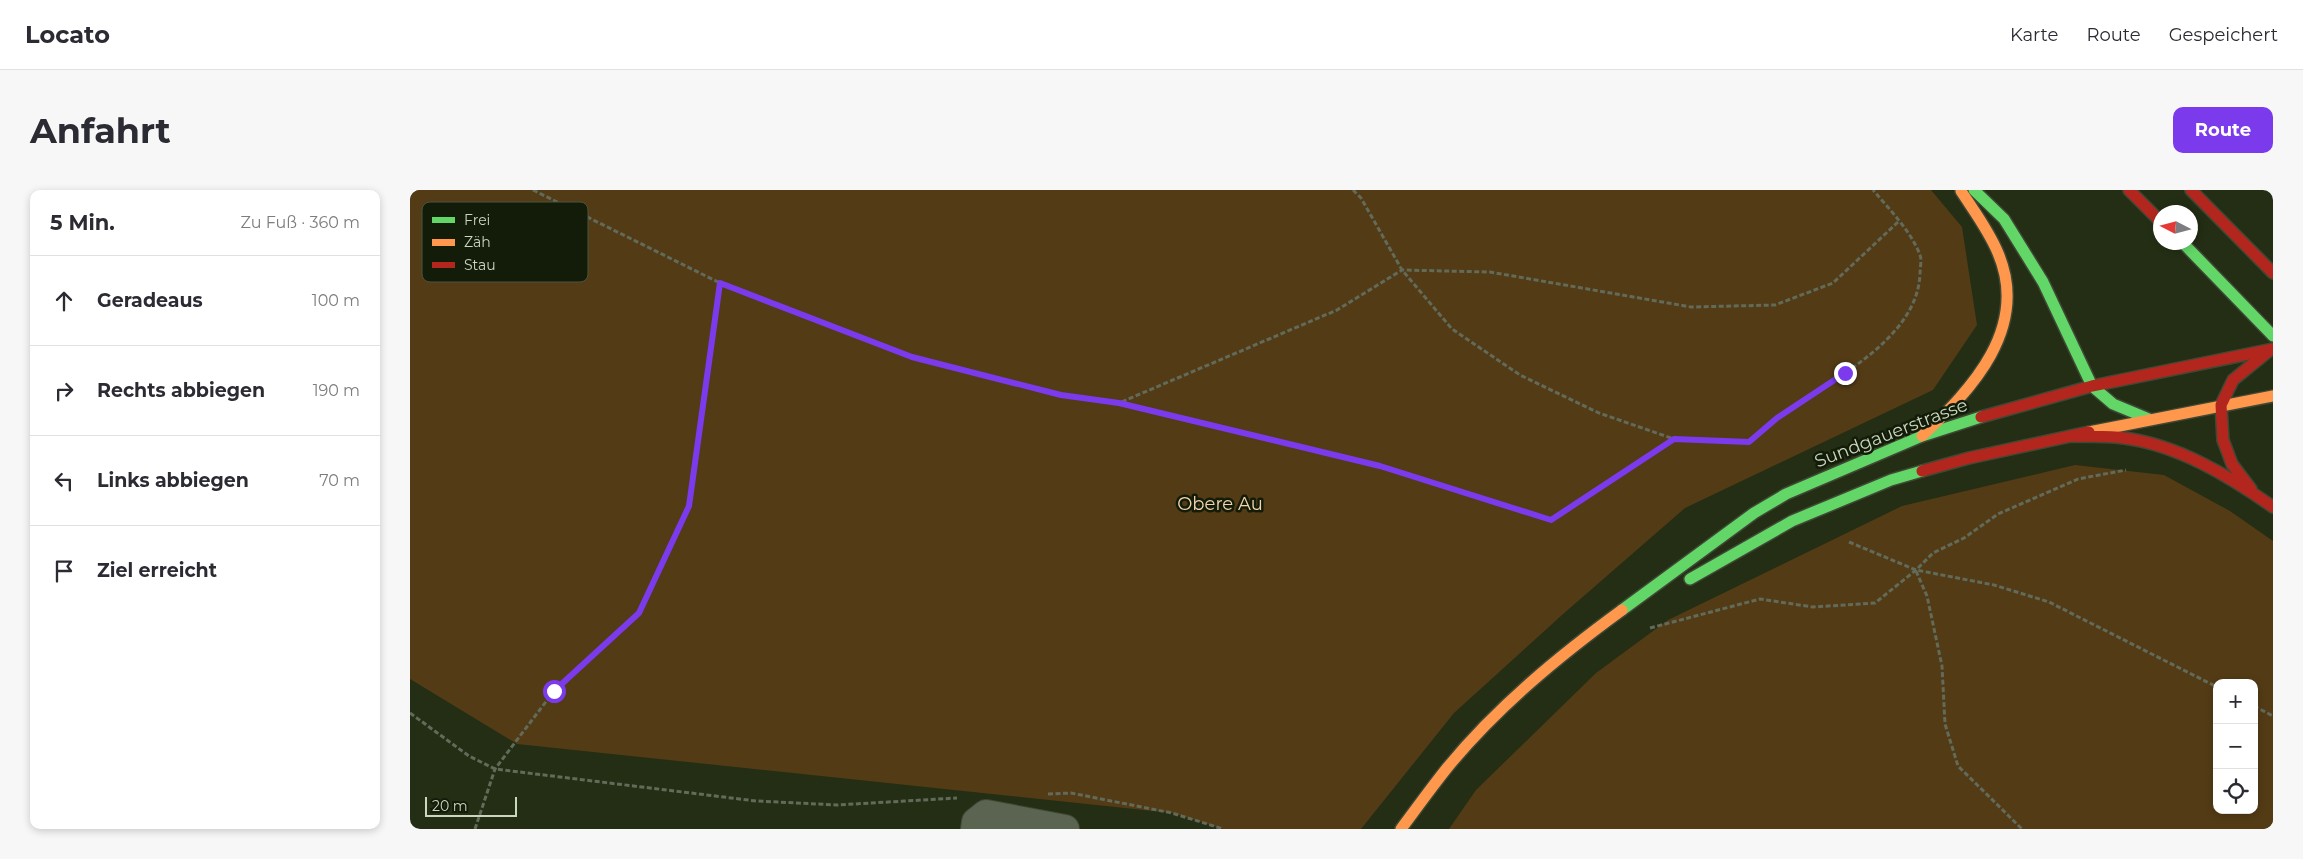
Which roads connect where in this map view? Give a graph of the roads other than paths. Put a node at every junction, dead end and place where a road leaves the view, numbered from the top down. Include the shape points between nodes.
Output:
1 (1960, 190) edge
2 (1974, 190) edge
3 (2129, 190) edge
4 (2191, 190) edge
5 (2153, 214) edge
6 (2190, 250) edge
7 (2273, 273) edge
8 (2273, 336) edge
9 (2272, 350) edge
10 (2092, 386) junction
11 (2273, 396) edge
12 (2222, 405) junction
13 (2149, 419) junction
14 (1922, 436) junction
15 (2070, 436) junction
16 (2253, 492) junction
17 (2273, 507) edge
18 (1679, 585) dead end
19 (1662, 595) dead end
20 (1567, 650) junction
21 (974, 829) edge
22 (1065, 829) edge
23 (1401, 829) edge

1 - 14 main road via 2001,259 2007,300 1998,347 1973,385
2 - 10 main road via 2004,219 2044,282
3 - 5 main road
4 - 7 main road
6 - 8 main road
9 - 10 main road, Sundgauerstrasse
9 - 12 main road via 2233,380
10 - 13 main road via 2113,404
10 - 14 main road, Sundgauerstrasse
11 - 12 main road
12 - 13 main road
12 - 16 main road via 2223,440 2232,464
13 - 15 main road
14 - 20 main road, Sundgauerstrasse via 1786,494 1754,513
15 - 16 main road via 2131,439 2174,452
15 - 18 main road via 1969,458 1890,480 1792,521
16 - 17 main road
19 - 20 main road, Sundgauerstrasse
20 - 23 main road, Sundgauerstrasse via 1509,702 1448,766
21 - 22 street via 976,822 986,814

